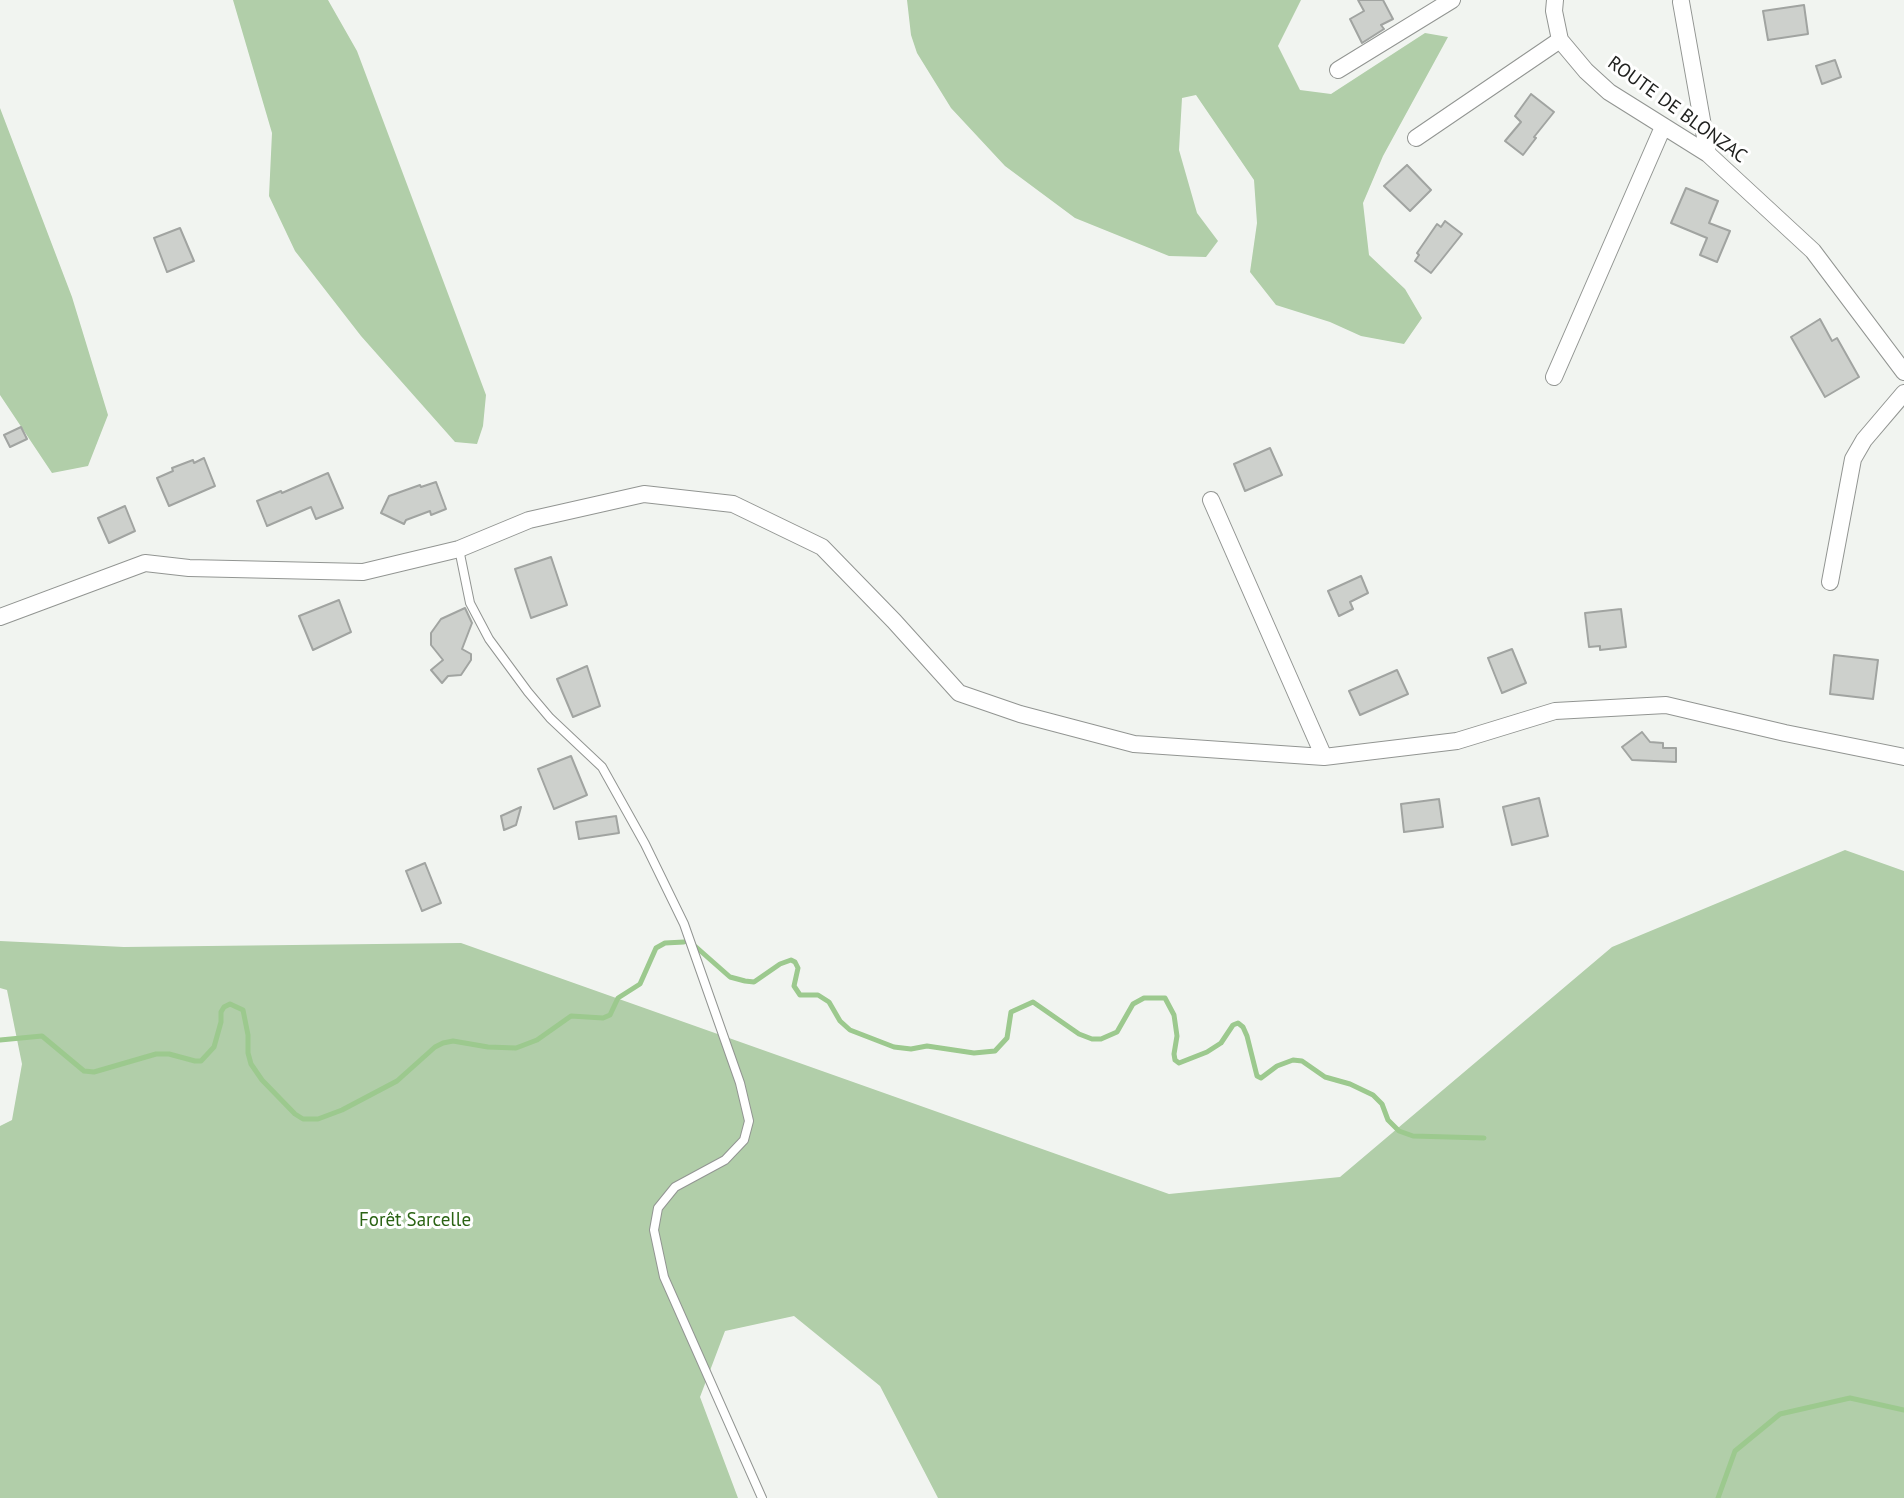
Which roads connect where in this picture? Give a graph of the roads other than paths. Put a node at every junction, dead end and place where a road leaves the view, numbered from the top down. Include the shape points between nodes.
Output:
1 (1452, 0) edge
2 (1555, 0) edge
3 (1681, 2) dead end
4 (1560, 40) junction
5 (1338, 70) dead end
6 (1663, 127) junction
7 (1416, 138) dead end
8 (1708, 154) junction
9 (1904, 372) edge
10 (1554, 377) dead end
11 (1904, 393) edge
12 (1211, 500) dead end
13 (459, 549) junction
14 (1830, 582) dead end
15 (0, 617) edge
16 (1324, 757) junction
17 (1904, 757) edge
18 (762, 1498) edge

1 - 5 street
2 - 4 street
3 - 8 street
4 - 6 street, ROUTE DE BLONZAC via 1609,92
4 - 7 street
6 - 8 street, ROUTE DE BLONZAC
6 - 10 street
8 - 9 street, ROUTE DE BLONZAC via 1813,251
11 - 14 street via 1853,459
12 - 16 street
13 - 15 street via 363,572 202,569 145,563
13 - 16 street via 529,520 644,494 733,504 822,547 959,693 1134,744
13 - 18 lane via 470,603 489,639 543,709 602,767 645,844 684,924 740,1083 749,1121 744,1140 725,1160 675,1187 658,1208 654,1230 664,1277
16 - 17 street via 1457,741 1555,711 1666,705

